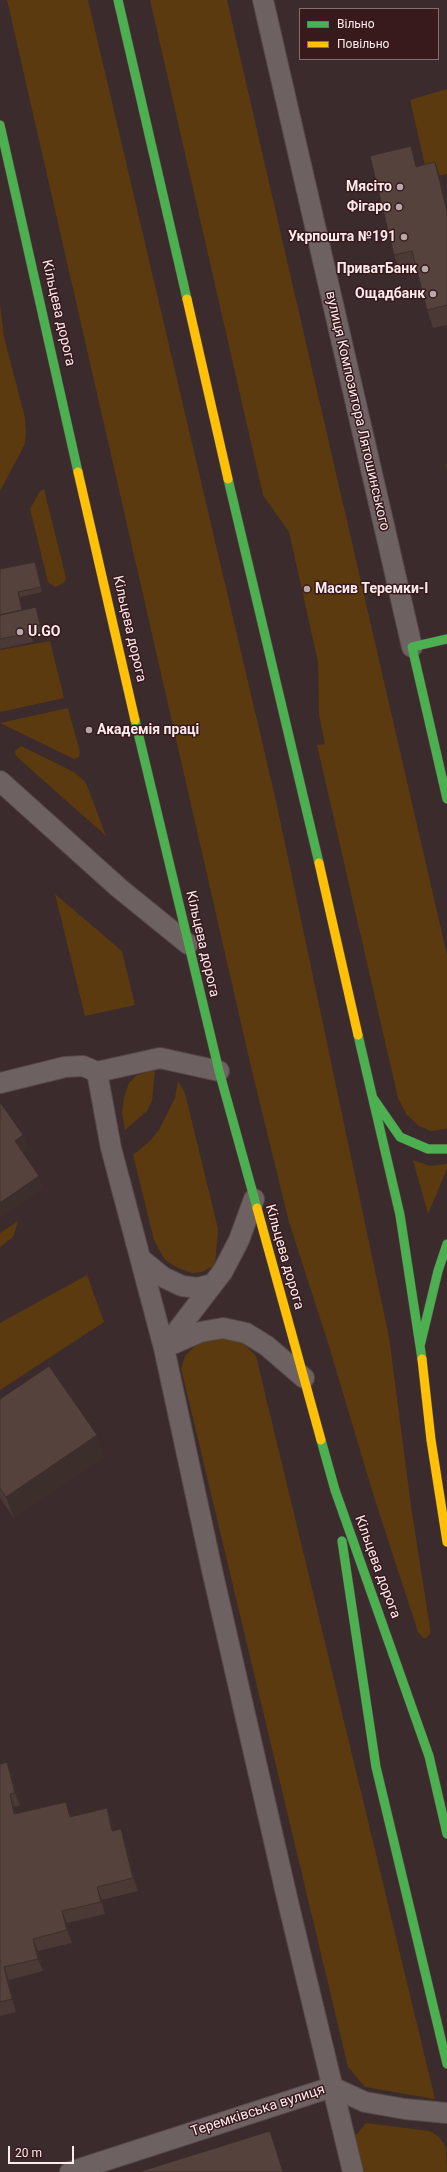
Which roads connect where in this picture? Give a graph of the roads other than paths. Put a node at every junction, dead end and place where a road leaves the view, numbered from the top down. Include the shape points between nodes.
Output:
1 (118, 0) edge
2 (263, 0) edge
3 (0, 125) edge
4 (447, 639) edge
5 (412, 647) junction
6 (0, 781) edge
7 (447, 799) edge
8 (188, 944) junction
9 (219, 1070) junction
10 (97, 1072) junction
11 (0, 1083) edge
12 (372, 1098) junction
13 (447, 1148) edge
14 (254, 1199) junction
15 (447, 1244) edge
16 (141, 1259) junction
17 (212, 1284) junction
18 (420, 1346) junction
19 (164, 1348) junction
20 (304, 1378) junction
21 (432, 1440) junction
22 (447, 1478) edge
23 (335, 1490) junction
24 (447, 1542) edge
25 (447, 1834) edge
26 (447, 2064) edge
27 (332, 2087) junction
28 (447, 2113) edge
29 (70, 2172) edge
30 (353, 2172) edge

1 - 12 main road
2 - 5 street, вулиця Композитора Лятошинського
3 - 8 main road, Кільцева дорога via 115,636
4 - 5 main road
5 - 7 main road, вулиця Композитора Лятошинського
6 - 8 street via 119,888
8 - 9 main road, Кільцева дорога
9 - 10 street via 160,1058
9 - 14 main road, Кільцева дорога
10 - 11 street via 83,1066 65,1066
10 - 16 street via 111,1148
12 - 13 main road via 400,1137 428,1149
12 - 18 main road via 400,1215
14 - 17 street via 239,1240 223,1271
14 - 20 main road, Кільцева дорога
15 - 18 main road
16 - 17 street via 164,1277 182,1286 198,1288
16 - 19 street
17 - 19 street
18 - 21 main road
19 - 20 street via 200,1332 223,1328 246,1333 267,1346
19 - 27 street via 212,1570
20 - 23 main road, Кільцева дорога
21 - 22 main road
21 - 24 main road
23 - 25 main road, Кільцева дорога via 429,1756
23 - 26 main road via 376,1767
27 - 28 street, Теремківська вулиця via 365,2102
27 - 29 street, Теремківська вулиця
27 - 30 street

